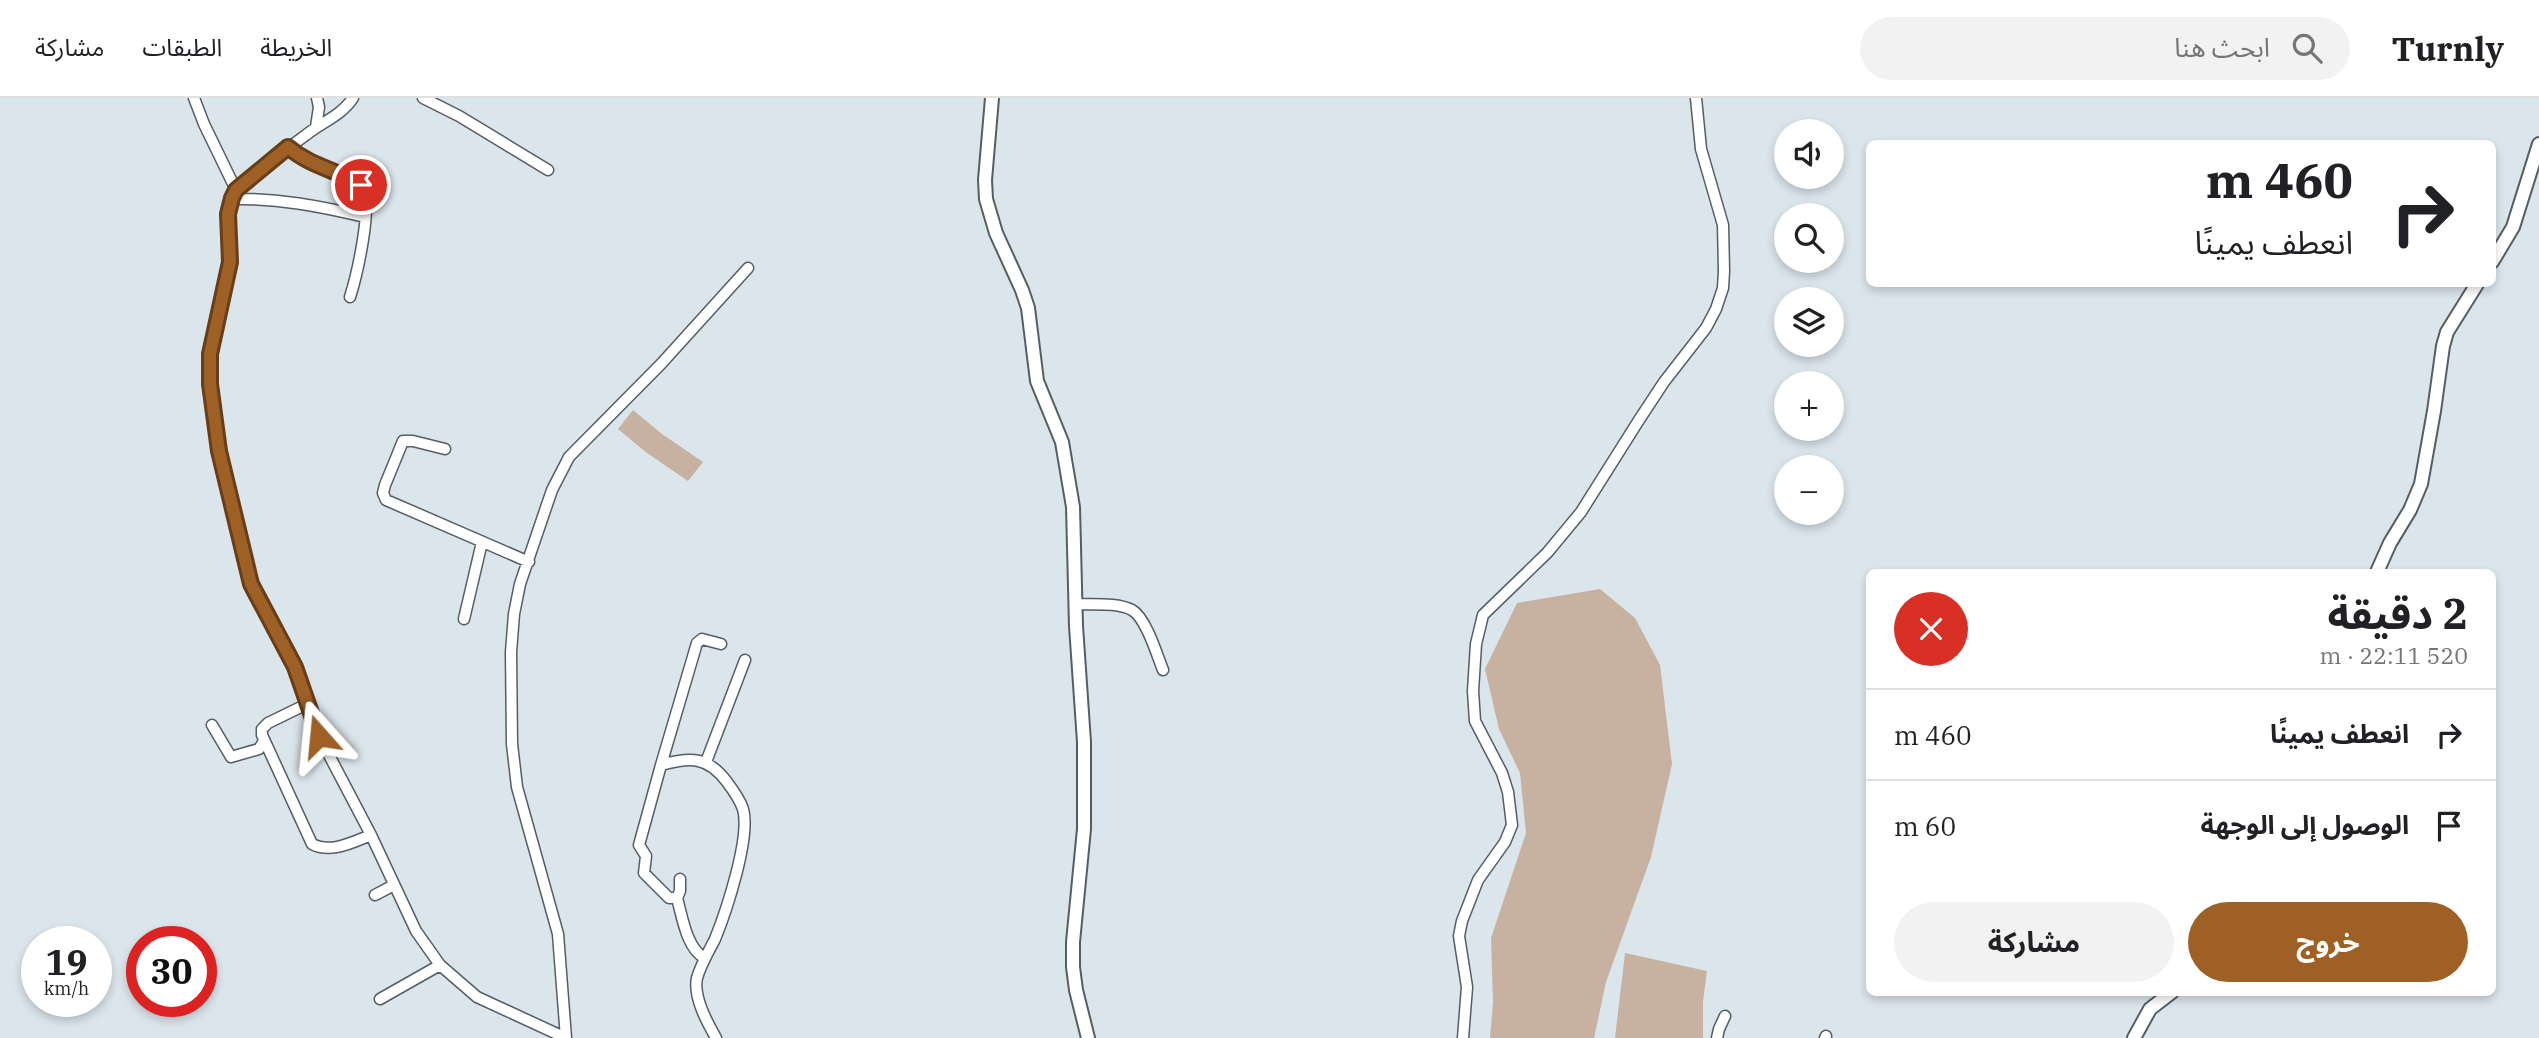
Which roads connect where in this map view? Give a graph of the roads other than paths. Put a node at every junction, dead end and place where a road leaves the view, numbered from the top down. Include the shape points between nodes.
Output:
1 (194, 98) edge
2 (317, 98) edge
3 (353, 98) edge
4 (423, 98) edge
5 (992, 98) edge
6 (1696, 98) edge
7 (316, 127) junction
8 (2539, 144) edge
9 (288, 147) junction
10 (548, 170) dead end
11 (234, 194) junction
12 (365, 217) junction
13 (2496, 255) edge
14 (748, 268) dead end
15 (2475, 287) edge
16 (351, 298) dead end
17 (445, 449) dead end
18 (482, 542) junction
19 (529, 562) junction
20 (2378, 569) edge
21 (1076, 604) junction
22 (464, 619) dead end
23 (721, 644) dead end
24 (745, 660) dead end
25 (1163, 670) dead end
26 (309, 704) junction
27 (212, 725) dead end
28 (264, 741) junction
29 (706, 762) junction
30 (661, 765) junction
31 (371, 835) junction
32 (680, 878) dead end
33 (394, 885) junction
34 (375, 895) dead end
35 (677, 898) junction
36 (705, 958) junction
37 (440, 965) junction
38 (2167, 996) edge
39 (380, 999) dead end
40 (1725, 1016) dead end
41 (554, 1035) edge
42 (566, 1038) edge
43 (716, 1038) edge
44 (1088, 1038) edge
45 (1463, 1038) edge
46 (1717, 1038) edge
47 (2134, 1038) edge

1 - 11 street
2 - 7 street
3 - 7 street via 332,119
4 - 10 street
5 - 21 street via 986,200 1028,308 1037,381 1067,462
6 - 45 street via 1701,149 1723,225 1723,288 1716,309 1581,513 1547,554 1483,615 1476,644 1475,721 1502,773 1512,825 1478,880 1462,921 1459,936 1467,987
7 - 9 street
8 - 13 street via 2513,227
9 - 11 street
9 - 12 street via 301,159 361,185
11 - 12 street
11 - 26 street via 228,214 230,262 210,354 219,451 251,584
12 - 16 street via 360,267
14 - 19 street via 569,457 552,490
15 - 20 street via 2443,346 2421,484
17 - 18 street via 402,441 383,493 410,512
18 - 19 street
18 - 22 street
19 - 42 street via 514,614 512,744 517,787 558,934
21 - 25 street via 1132,610 1144,625
21 - 44 street via 1084,829 1073,967
23 - 30 street via 708,639 697,643
24 - 29 street
26 - 28 street via 268,723 262,729
26 - 31 street via 319,736
27 - 28 street via 230,757 259,749
28 - 31 street via 312,844 321,849 335,847
29 - 30 street via 685,759
29 - 36 street via 736,795 744,829 729,898
30 - 35 street via 639,845 646,856 644,873 669,898
31 - 33 street
32 - 35 street
33 - 34 street
33 - 37 street via 416,931
35 - 36 street via 691,942
36 - 43 street via 697,987
37 - 39 street
37 - 41 street via 477,997
38 - 47 street via 2150,1009
40 - 46 street
41 - 42 street

